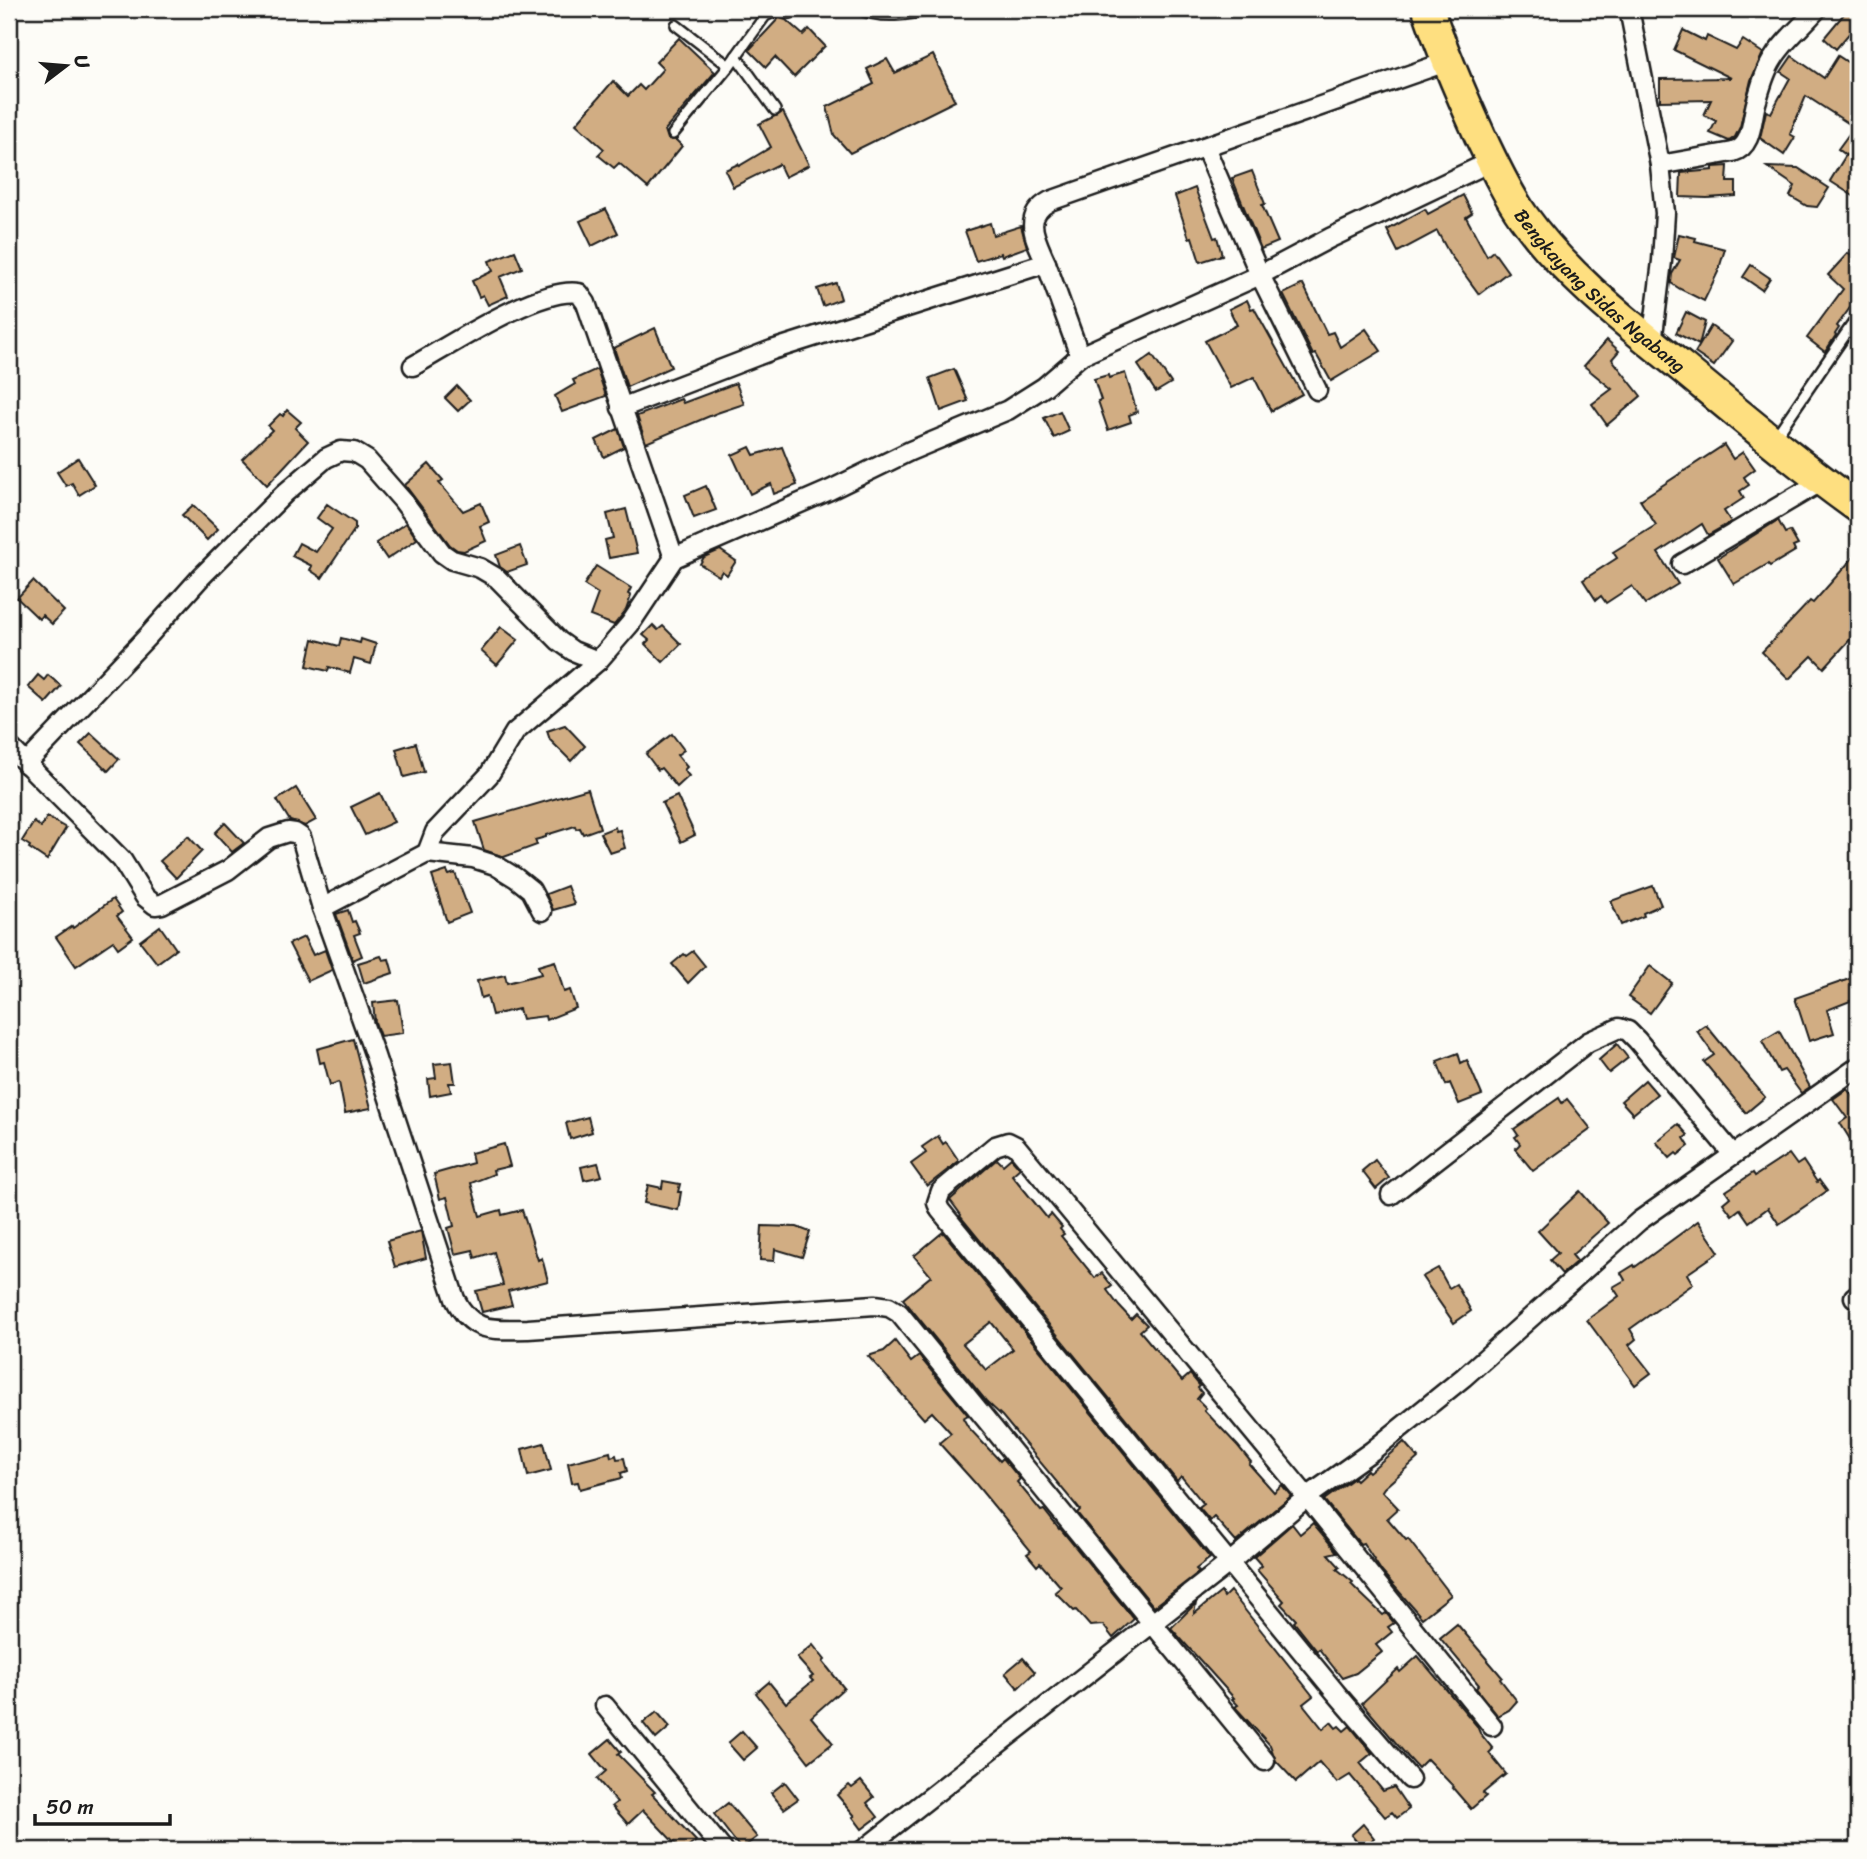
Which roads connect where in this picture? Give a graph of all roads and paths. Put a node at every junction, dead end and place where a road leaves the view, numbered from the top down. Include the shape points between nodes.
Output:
1 (797, 9) edge
2 (859, 9) edge
3 (933, 9) edge
4 (1428, 9) edge
5 (1629, 9) edge
6 (1817, 9) edge
7 (676, 25) dead end
8 (736, 56) junction
9 (1446, 62) junction
10 (729, 66) junction
11 (775, 110) dead end
12 (673, 134) dead end
13 (1205, 147) junction
14 (1492, 161) junction
15 (1660, 164) junction
16 (1045, 263) junction
17 (1260, 275) junction
18 (1858, 316) edge
19 (1652, 343) junction
20 (1080, 356) junction
21 (413, 366) dead end
22 (1317, 390) dead end
23 (621, 408) junction
24 (1772, 442) junction
25 (1822, 481) junction
26 (1858, 507) edge
27 (674, 558) junction
28 (1682, 564) dead end
29 (598, 661) junction
30 (9, 746) edge
31 (26, 764) junction
32 (427, 853) junction
33 (322, 908) junction
34 (542, 911) dead end
35 (1858, 1067) edge
36 (1732, 1153) junction
37 (1391, 1195) dead end
38 (1307, 1497) junction
39 (1229, 1563) junction
40 (1152, 1623) junction
41 (605, 1706) dead end
42 (1492, 1726) dead end
43 (1265, 1761) dead end
44 (1410, 1779) dead end
45 (723, 1850) edge
46 (863, 1850) edge

1 - 8 lane via 765,16
2 - 3 lane via 869,14
4 - 9 highway, Bengkayang Sidas Ngabang
5 - 15 street
6 - 15 street via 1773,58 1743,148
7 - 10 lane
8 - 10 lane
8 - 11 lane
9 - 13 street
9 - 14 highway, Bengkayang Sidas Ngabang
10 - 12 lane
13 - 16 street via 1037,208 1032,218 1034,234
13 - 17 street
14 - 17 street
14 - 19 highway, Bengkayang Sidas Ngabang via 1521,213 1550,251
15 - 19 street via 1665,213
16 - 20 street
16 - 23 street via 772,350
17 - 20 street
17 - 22 street
18 - 24 lane
19 - 24 highway, Bengkayang Sidas Ngabang
20 - 27 street via 1008,410
21 - 23 street via 520,306 579,293
23 - 27 street
24 - 25 highway, Bengkayang Sidas Ngabang
25 - 26 highway, Bengkayang Sidas Ngabang
25 - 28 street
27 - 29 street via 630,624
29 - 31 street via 559,641 497,578 442,553 367,460 354,452 341,452 326,458 285,493
29 - 32 street via 515,732 489,775 435,832
30 - 31 street
31 - 33 street via 122,860 155,905 228,870 269,838 288,832 301,837
32 - 33 street
32 - 34 street via 495,865 530,890
33 - 40 street via 464,1316 492,1329 528,1329 889,1307 899,1313
35 - 36 street
36 - 37 street via 1637,1040 1619,1028 1588,1042
36 - 38 street via 1639,1221 1464,1377 1373,1451
38 - 39 street
38 - 39 street via 1016,1146 1008,1142 995,1146 941,1191 937,1203 946,1219
38 - 42 street
39 - 40 street
39 - 44 street
40 - 43 street
40 - 46 street
41 - 45 street

